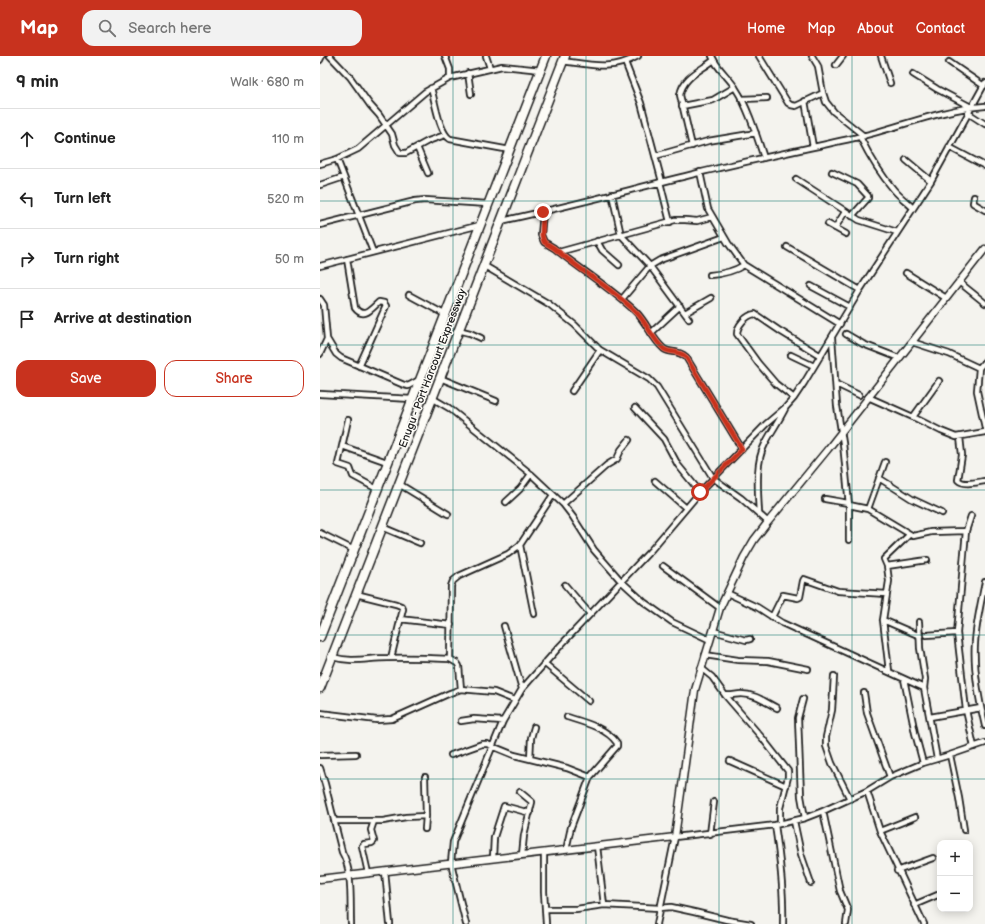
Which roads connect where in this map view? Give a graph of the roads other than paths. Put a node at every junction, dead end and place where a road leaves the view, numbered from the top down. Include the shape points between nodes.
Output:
1 (322, 56) edge
2 (331, 56) edge
3 (445, 56) edge
4 (486, 56) edge
5 (546, 56) edge
6 (638, 56) edge
7 (759, 56) edge
8 (812, 56) edge
9 (843, 56) edge
10 (888, 56) edge
11 (564, 58) edge
12 (713, 58) edge
13 (881, 58) edge
14 (320, 60) edge
15 (625, 62) junction
16 (949, 62) dead end
17 (836, 65) dead end
18 (490, 68) junction
19 (541, 70) junction
20 (468, 74) junction
21 (913, 74) dead end
22 (450, 78) junction
23 (890, 83) dead end
24 (984, 85) edge
25 (735, 87) junction
26 (431, 88) junction
27 (823, 93) junction
28 (471, 94) dead end
29 (767, 98) dead end
30 (741, 100) junction
31 (805, 101) junction
32 (682, 106) junction
33 (985, 106) edge
34 (972, 107) junction
35 (968, 113) junction
36 (985, 124) edge
37 (387, 125) junction
38 (756, 133) junction
39 (445, 135) junction
40 (862, 136) junction
41 (692, 146) junction
42 (417, 147) junction
43 (814, 147) junction
44 (949, 147) junction
45 (510, 150) junction
46 (655, 156) junction
47 (764, 158) junction
48 (337, 159) junction
49 (906, 160) dead end
50 (320, 164) edge
51 (985, 166) edge
52 (700, 172) junction
53 (832, 172) dead end
54 (428, 173) dead end
55 (344, 177) junction
56 (796, 179) dead end
57 (931, 181) junction
58 (661, 182) junction
59 (320, 185) edge
60 (612, 194) junction
61 (974, 197) dead end
62 (488, 204) junction
63 (913, 208) junction
64 (985, 210) edge
65 (543, 212) junction
66 (845, 212) junction
67 (358, 215) junction
68 (852, 216) junction
69 (712, 217) junction
70 (501, 221) junction
71 (670, 222) junction
72 (828, 224) dead end
73 (320, 225) edge
74 (480, 225) junction
75 (835, 228) junction
76 (897, 232) junction
77 (846, 234) dead end
78 (620, 235) junction
79 (724, 237) junction
80 (598, 241) junction
81 (787, 247) dead end
82 (984, 251) edge
83 (373, 252) junction
84 (559, 252) junction
85 (347, 259) junction
86 (483, 265) junction
87 (619, 265) dead end
88 (744, 265) junction
89 (320, 266) edge
90 (650, 266) junction
91 (906, 273) dead end
92 (710, 275) dead end
93 (959, 282) junction
94 (811, 286) dead end
95 (860, 290) junction
96 (409, 295) dead end
97 (711, 298) dead end
98 (946, 298) junction
99 (320, 299) edge
100 (622, 299) junction
101 (985, 302) edge
102 (680, 306) junction
103 (850, 307) junction
104 (685, 313) junction
105 (446, 315) junction
106 (689, 318) dead end
107 (840, 324) junction
108 (458, 330) junction
109 (651, 333) junction
110 (846, 334) dead end
111 (480, 338) dead end
112 (832, 338) junction
113 (327, 339) junction
114 (912, 342) junction
115 (600, 350) junction
116 (320, 354) edge
117 (791, 355) dead end
118 (821, 356) junction
119 (899, 358) junction
120 (985, 361) edge
121 (359, 366) junction
122 (814, 366) junction
123 (979, 368) junction
124 (440, 378) junction
125 (420, 380) junction
126 (939, 381) dead end
127 (836, 384) junction
128 (572, 391) dead end
129 (320, 394) edge
130 (859, 395) dead end
131 (868, 397) junction
132 (432, 398) junction
133 (794, 398) junction
134 (412, 399) junction
135 (496, 401) dead end
136 (786, 407) junction
137 (635, 408) dead end
138 (912, 417) junction
139 (348, 420) dead end
140 (985, 428) edge
141 (841, 431) junction
142 (985, 432) edge
143 (960, 437) junction
144 (629, 440) dead end
145 (342, 446) junction
146 (742, 449) junction
147 (388, 462) junction
148 (885, 462) dead end
149 (530, 474) junction
150 (713, 478) junction
151 (879, 478) junction
152 (655, 481) dead end
153 (985, 481) edge
154 (399, 484) junction
155 (377, 490) junction
156 (700, 492) junction
157 (553, 495) junction
158 (824, 499) dead end
159 (506, 502) dead end
160 (563, 504) junction
161 (849, 504) junction
162 (686, 508) junction
163 (868, 509) junction
164 (759, 513) junction
165 (942, 513) dead end
166 (448, 514) dead end
167 (971, 516) dead end
168 (768, 522) junction
169 (382, 527) junction
170 (966, 531) junction
171 (320, 533) edge
172 (909, 535) junction
173 (849, 540) dead end
174 (420, 543) dead end
175 (520, 545) junction
176 (354, 550) junction
177 (927, 560) dead end
178 (663, 566) dead end
179 (887, 566) junction
180 (621, 581) junction
181 (985, 582) edge
182 (566, 585) dead end
183 (727, 593) junction
184 (356, 594) junction
185 (887, 594) junction
186 (720, 608) junction
187 (534, 614) dead end
188 (590, 614) junction
189 (772, 617) junction
190 (400, 619) junction
191 (883, 620) junction
192 (919, 622) dead end
193 (451, 625) junction
194 (504, 626) dead end
195 (713, 631) junction
196 (957, 633) junction
197 (926, 635) dead end
198 (920, 636) junction
199 (320, 637) edge
200 (750, 638) dead end
201 (710, 640) junction
202 (705, 655) junction
203 (332, 657) junction
204 (391, 658) junction
205 (450, 659) junction
206 (544, 663) junction
207 (701, 668) junction
208 (808, 669) dead end
209 (889, 672) junction
210 (834, 676) dead end
211 (904, 679) junction
212 (320, 688) edge
213 (522, 688) junction
214 (924, 688) junction
215 (462, 689) junction
216 (864, 693) dead end
217 (725, 695) junction
218 (733, 696) junction
219 (803, 698) dead end
220 (514, 700) junction
221 (589, 701) dead end
222 (732, 702) junction
223 (777, 708) dead end
224 (981, 708) junction
225 (966, 710) junction
226 (320, 713) edge
227 (567, 717) dead end
228 (930, 717) junction
229 (461, 720) dead end
230 (503, 721) junction
231 (985, 726) edge
232 (534, 727) dead end
233 (985, 743) edge
234 (492, 746) junction
235 (974, 747) junction
236 (356, 754) dead end
237 (320, 755) edge
238 (451, 755) dead end
239 (950, 755) junction
240 (530, 759) junction
241 (937, 759) junction
242 (730, 761) dead end
243 (923, 763) junction
244 (320, 768) edge
245 (425, 777) dead end
246 (590, 777) junction
247 (890, 778) junction
248 (786, 786) junction
249 (867, 791) junction
250 (520, 792) dead end
251 (850, 798) junction
252 (714, 802) dead end
253 (823, 811) junction
254 (530, 813) junction
255 (426, 816) junction
256 (915, 817) dead end
257 (805, 818) junction
258 (335, 821) junction
259 (374, 821) junction
260 (794, 821) junction
261 (778, 824) junction
262 (425, 829) dead end
263 (964, 830) dead end
264 (880, 831) junction
265 (710, 834) junction
266 (675, 837) junction
267 (598, 846) junction
268 (566, 850) junction
269 (544, 853) junction
270 (522, 855) junction
271 (493, 858) junction
272 (933, 858) dead end
273 (451, 863) junction
274 (897, 870) junction
275 (384, 871) junction
276 (368, 873) junction
277 (349, 875) junction
278 (320, 879) edge
279 (811, 883) dead end
280 (937, 895) edge
281 (604, 905) junction
282 (914, 905) junction
283 (660, 908) junction
284 (545, 909) junction
285 (351, 924) edge
286 (390, 924) edge
287 (466, 924) edge
288 (546, 924) edge
289 (657, 924) edge
290 (751, 924) edge
291 (783, 924) edge
292 (846, 924) edge
293 (924, 924) edge

1 - 14 street
2 - 37 street
3 - 22 street
4 - 18 street
5 - 19 highway, Enugu - Port Harcourt Expressway
6 - 15 street
7 - 31 street via 788,103 793,106
8 - 27 street via 818,66
9 - 17 street
10 - 13 street
11 - 15 street via 605,66
11 - 70 highway, Enugu - Port Harcourt Expressway
12 - 25 street
12 - 32 street via 685,82 680,96
13 - 23 street
15 - 46 street via 641,103
16 - 24 street
18 - 19 street via 514,66
18 - 20 street
19 - 45 highway, Enugu - Port Harcourt Expressway
20 - 22 street
20 - 28 street
21 - 34 street
22 - 26 street
24 - 34 street
25 - 30 street
25 - 32 street via 713,100
26 - 37 street
26 - 39 street
27 - 31 street
27 - 40 street via 834,112
29 - 30 street
30 - 38 street
31 - 43 street
32 - 41 street
33 - 34 street
34 - 35 street
34 - 40 street
35 - 36 street
35 - 44 street
37 - 42 street via 400,153
37 - 48 street via 358,149
38 - 41 street
38 - 47 street
39 - 42 street
39 - 45 street via 450,139
40 - 43 street
40 - 63 street via 865,147 884,177
41 - 46 street
42 - 54 street
43 - 47 street
44 - 51 street
44 - 57 street
45 - 62 highway, Enugu - Port Harcourt Expressway
46 - 58 street
47 - 52 street
48 - 50 street
48 - 55 street
49 - 57 street
52 - 58 street
52 - 69 street
53 - 68 street via 857,184 868,196
55 - 59 street
55 - 67 street
56 - 66 street
57 - 63 street
58 - 60 street
58 - 71 street
60 - 65 street
60 - 78 street
61 - 64 street via 973,203
62 - 67 street via 425,200
62 - 74 highway, Enugu - Port Harcourt Expressway
63 - 76 street
65 - 70 street
65 - 84 street via 542,239
66 - 68 street
66 - 75 street
67 - 73 street
67 - 83 street
68 - 76 street
69 - 71 street via 697,221
69 - 79 street
70 - 86 highway, Enugu - Port Harcourt Expressway
71 - 78 street
72 - 75 street
74 - 83 street
74 - 105 highway, Enugu - Port Harcourt Expressway
75 - 77 street
76 - 95 street
78 - 80 street
78 - 90 street
79 - 88 street
79 - 90 street via 666,257
80 - 84 street
80 - 87 street via 602,250
81 - 95 street
82 - 93 main road
83 - 85 street
84 - 100 street
85 - 89 street
85 - 121 street via 358,312 368,313 379,302 386,306
86 - 108 highway, Enugu - Port Harcourt Expressway
86 - 115 street via 549,304
88 - 92 street via 728,273
88 - 107 street
90 - 100 street
90 - 102 street
91 - 98 street
93 - 98 main road
93 - 101 street
94 - 103 street
95 - 103 street
96 - 105 street
97 - 104 street
98 - 114 main road
99 - 113 street via 324,305
100 - 109 street
102 - 104 street
102 - 109 street
103 - 107 street
104 - 106 street
105 - 125 highway, Enugu - Port Harcourt Expressway
107 - 112 street
108 - 111 street
108 - 124 highway, Enugu - Port Harcourt Expressway
109 - 146 street via 665,350 681,353 686,357
110 - 119 street via 863,344
112 - 118 street
112 - 127 street
113 - 116 street
113 - 121 street via 336,354
114 - 119 main road
114 - 123 street via 949,354
115 - 128 street
115 - 150 street via 644,376 657,388
117 - 122 street
118 - 122 street
118 - 133 street via 755,314 750,315 737,329 758,363 776,384
119 - 131 main road
120 - 123 street
121 - 125 street via 408,386
122 - 133 street
123 - 140 street via 977,391
124 - 132 highway, Enugu - Port Harcourt Expressway
124 - 135 street
125 - 134 highway, Enugu - Port Harcourt Expressway
126 - 138 street
127 - 130 street
127 - 141 street
129 - 134 street
131 - 138 street
131 - 141 main road
132 - 149 street via 449,408
132 - 154 highway, Enugu - Port Harcourt Expressway
133 - 136 street
134 - 147 highway, Enugu - Port Harcourt Expressway
136 - 146 street
136 - 164 street via 761,454
137 - 156 street via 664,439 675,461
138 - 143 street via 941,432
139 - 145 street
141 - 161 street
141 - 168 main road
142 - 143 street
143 - 153 street via 962,454 958,480 964,483
144 - 160 street via 617,459
145 - 147 street
145 - 155 street via 338,464 350,468 353,476
146 - 150 street
147 - 155 highway, Enugu - Port Harcourt Expressway
148 - 151 street
149 - 157 street
149 - 159 street via 520,490
150 - 156 street
150 - 164 street
151 - 163 street
151 - 165 street via 912,499
152 - 162 street
154 - 166 street
154 - 169 highway, Enugu - Port Harcourt Expressway
155 - 176 highway, Enugu - Port Harcourt Expressway
156 - 162 street
157 - 160 street
157 - 175 street
158 - 161 street
160 - 180 street via 594,550
161 - 163 street
161 - 173 street
162 - 180 street
163 - 172 street via 902,528
164 - 168 street
167 - 170 street
168 - 183 main road via 744,557
169 - 174 street
169 - 184 highway, Enugu - Port Harcourt Expressway
170 - 172 street
170 - 196 street
171 - 176 street
172 - 179 street via 885,557
175 - 187 street
175 - 193 street via 508,554 453,581
176 - 199 highway, Enugu - Port Harcourt Expressway
177 - 179 street
178 - 186 street
179 - 185 street
180 - 188 street
180 - 201 street via 672,622
181 - 224 street via 974,644
182 - 188 street
183 - 186 main road
183 - 189 street
184 - 190 street via 399,604 403,609
184 - 203 highway, Enugu - Port Harcourt Expressway
185 - 189 street via 838,591 804,579 800,598 783,595
185 - 191 street
186 - 195 main road
188 - 206 street
189 - 209 street
190 - 193 street
190 - 204 street
191 - 198 street
191 - 209 street
192 - 198 street
193 - 205 street
194 - 213 street
195 - 200 street via 746,640
195 - 201 main road
196 - 197 street
196 - 225 street
198 - 214 street
201 - 202 main road
202 - 207 main road
202 - 208 street via 768,661
203 - 204 street via 348,661
203 - 212 highway, Enugu - Port Harcourt Expressway
204 - 205 street
205 - 215 street via 459,666
206 - 213 street
206 - 221 street
207 - 217 street via 712,677
207 - 266 main road via 695,690
209 - 211 street
210 - 251 street via 833,704 826,746
211 - 214 street
211 - 243 street
213 - 220 street
214 - 228 street
215 - 220 street via 488,691
215 - 226 street via 392,719 377,720
216 - 247 street via 867,713
217 - 218 street
217 - 222 street
218 - 222 street
218 - 223 street via 742,694 758,697
219 - 257 street via 798,718 801,796
220 - 230 street
222 - 248 street via 783,763 788,774
224 - 225 street
224 - 231 street
225 - 228 street
225 - 235 street
227 - 246 street via 594,727 618,743
228 - 241 street
229 - 230 street
230 - 234 street
232 - 240 street
233 - 235 street
234 - 238 street via 482,744
234 - 240 street
234 - 273 street via 454,842
235 - 239 street
236 - 237 street
239 - 241 street
239 - 263 street
240 - 246 street via 567,768
241 - 243 street
242 - 248 street
243 - 247 street
244 - 258 street
245 - 255 street
246 - 268 street via 571,827
247 - 249 street
248 - 261 street
249 - 251 street
249 - 264 street
250 - 254 street via 532,802
251 - 253 street
252 - 265 street
253 - 257 street
253 - 292 street via 840,891 848,910
254 - 270 street
254 - 271 street via 504,806 494,836
255 - 259 street
255 - 262 street
256 - 264 street
257 - 260 street
258 - 259 street
258 - 277 street
259 - 276 street via 371,830 374,841 362,846
260 - 261 street
260 - 279 street
261 - 265 street
261 - 291 street
264 - 274 street
265 - 266 street
266 - 267 main road
266 - 283 street
267 - 268 main road
267 - 281 street
268 - 269 main road
269 - 270 main road
269 - 284 street
270 - 271 main road
271 - 273 main road
272 - 274 street
273 - 275 main road
273 - 287 street
274 - 282 street
275 - 276 main road
275 - 286 street
276 - 277 main road
277 - 278 main road
277 - 285 street
280 - 282 street
281 - 283 street
281 - 284 street
282 - 293 street
283 - 289 street
283 - 290 street via 671,907
284 - 288 street

